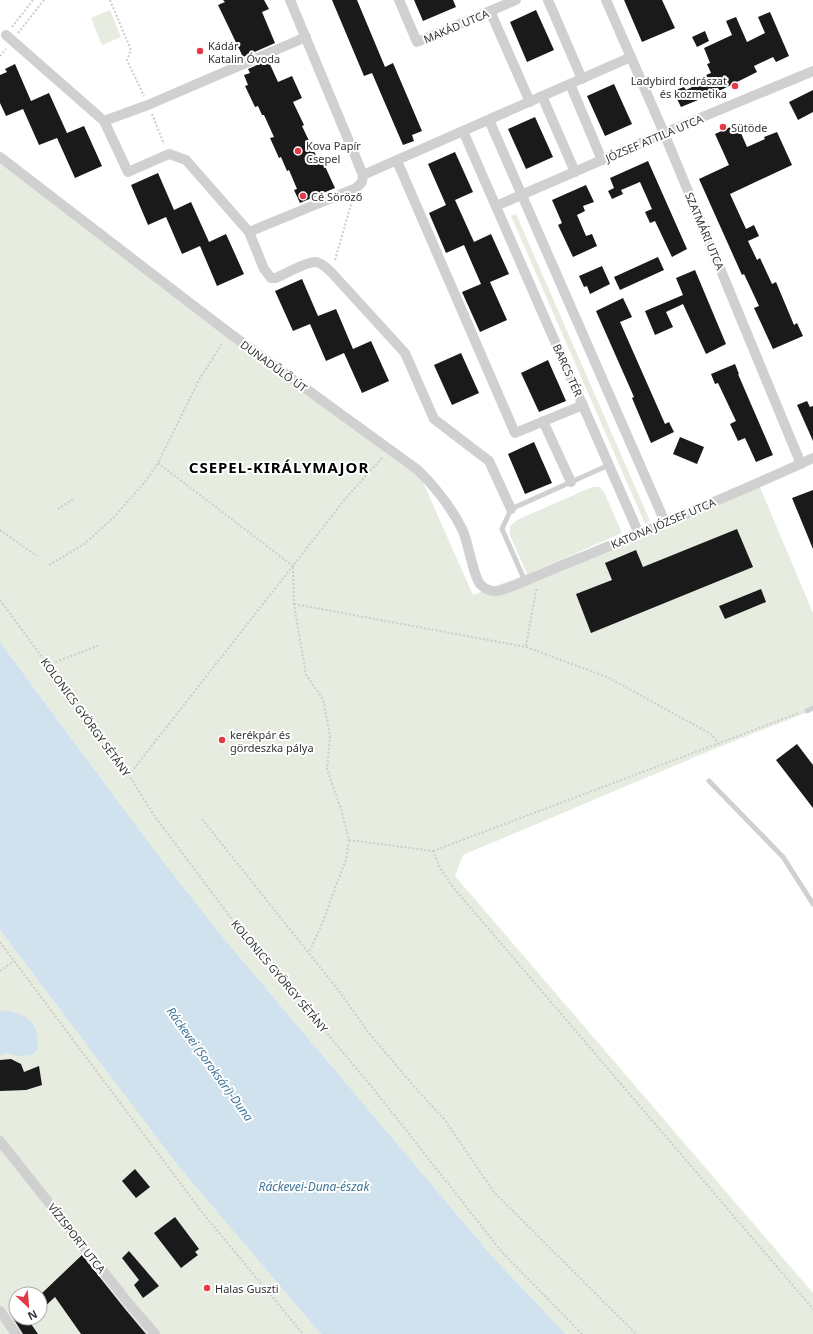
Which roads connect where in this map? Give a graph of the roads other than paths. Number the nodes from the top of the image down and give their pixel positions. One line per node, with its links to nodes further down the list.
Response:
1 (290, 0): 7 (street)
2 (399, 0): 6 (street, MAKÁD UTCA)
3 (516, 0): 6 (street, MAKÁD UTCA)
4 (548, 0): 11 (street)
5 (606, 0): 9 (street, SZATMÁRI UTCA)
6 (490, 11): 14 (street)
7 (306, 36): 16 (street); 23 (street)
8 (10, 38): 16 (street)
9 (631, 57): 11 (street); 18 (street, SZATMÁRI UTCA)
10 (813, 71): 18 (street, JÓZSEF ATTILA UTCA)
11 (582, 79): 12 (street)
12 (570, 84): 13 (street); 20 (street)
13 (542, 96): 14 (street); 22 (street)
14 (530, 102): 15 (street)
15 (489, 120): 17 (street); 24 (street)
16 (104, 121): 26 (street)
17 (463, 131): 21 (street); 25 (street, BARCS TÉR)
18 (664, 133): 20 (street, JÓZSEF ATTILA UTCA); 30 (street, SZATMÁRI UTCA)
19 (0, 157): 37 (street, DUNADŰLŐ ÚT)
20 (602, 160): 22 (street, JÓZSEF ATTILA UTCA)
21 (397, 161): 23 (street); 28 (street)
22 (575, 172): 24 (street, JÓZSEF ATTILA UTCA)
23 (363, 175): 26 (street)
24 (522, 195): 25 (street, JÓZSEF ATTILA UTCA); 34 (street)
25 (496, 206): 27 (street, BARCS TÉR)
26 (249, 232): 33 (street)
27 (583, 405): 28 (street); 31 (street, BARCS TÉR)
28 (543, 421): 32 (street)
29 (813, 458): 30 (street, KATONA JÓZSEF UTCA)
30 (801, 464): 34 (street, KATONA JÓZSEF UTCA)
31 (609, 465): 32 (lane); 35 (street, BARCS TÉR)
32 (571, 482): 33 (lane)
33 (511, 509): 36 (lane)
34 (665, 522): 35 (street, KATONA JÓZSEF UTCA)
35 (639, 534): 36 (street, KATONA JÓZSEF UTCA)
36 (525, 581): 37 (street, KATONA JÓZSEF UTCA)
37 (512, 586)
38 (813, 708): 39 (lane)
39 (807, 711)
40 (709, 781): 41 (lane)
41 (813, 904)
42 (0, 1141): 45 (street, VÍZISPORT UTCA)
43 (0, 1311): 44 (street)
44 (16, 1334)
45 (155, 1334)

